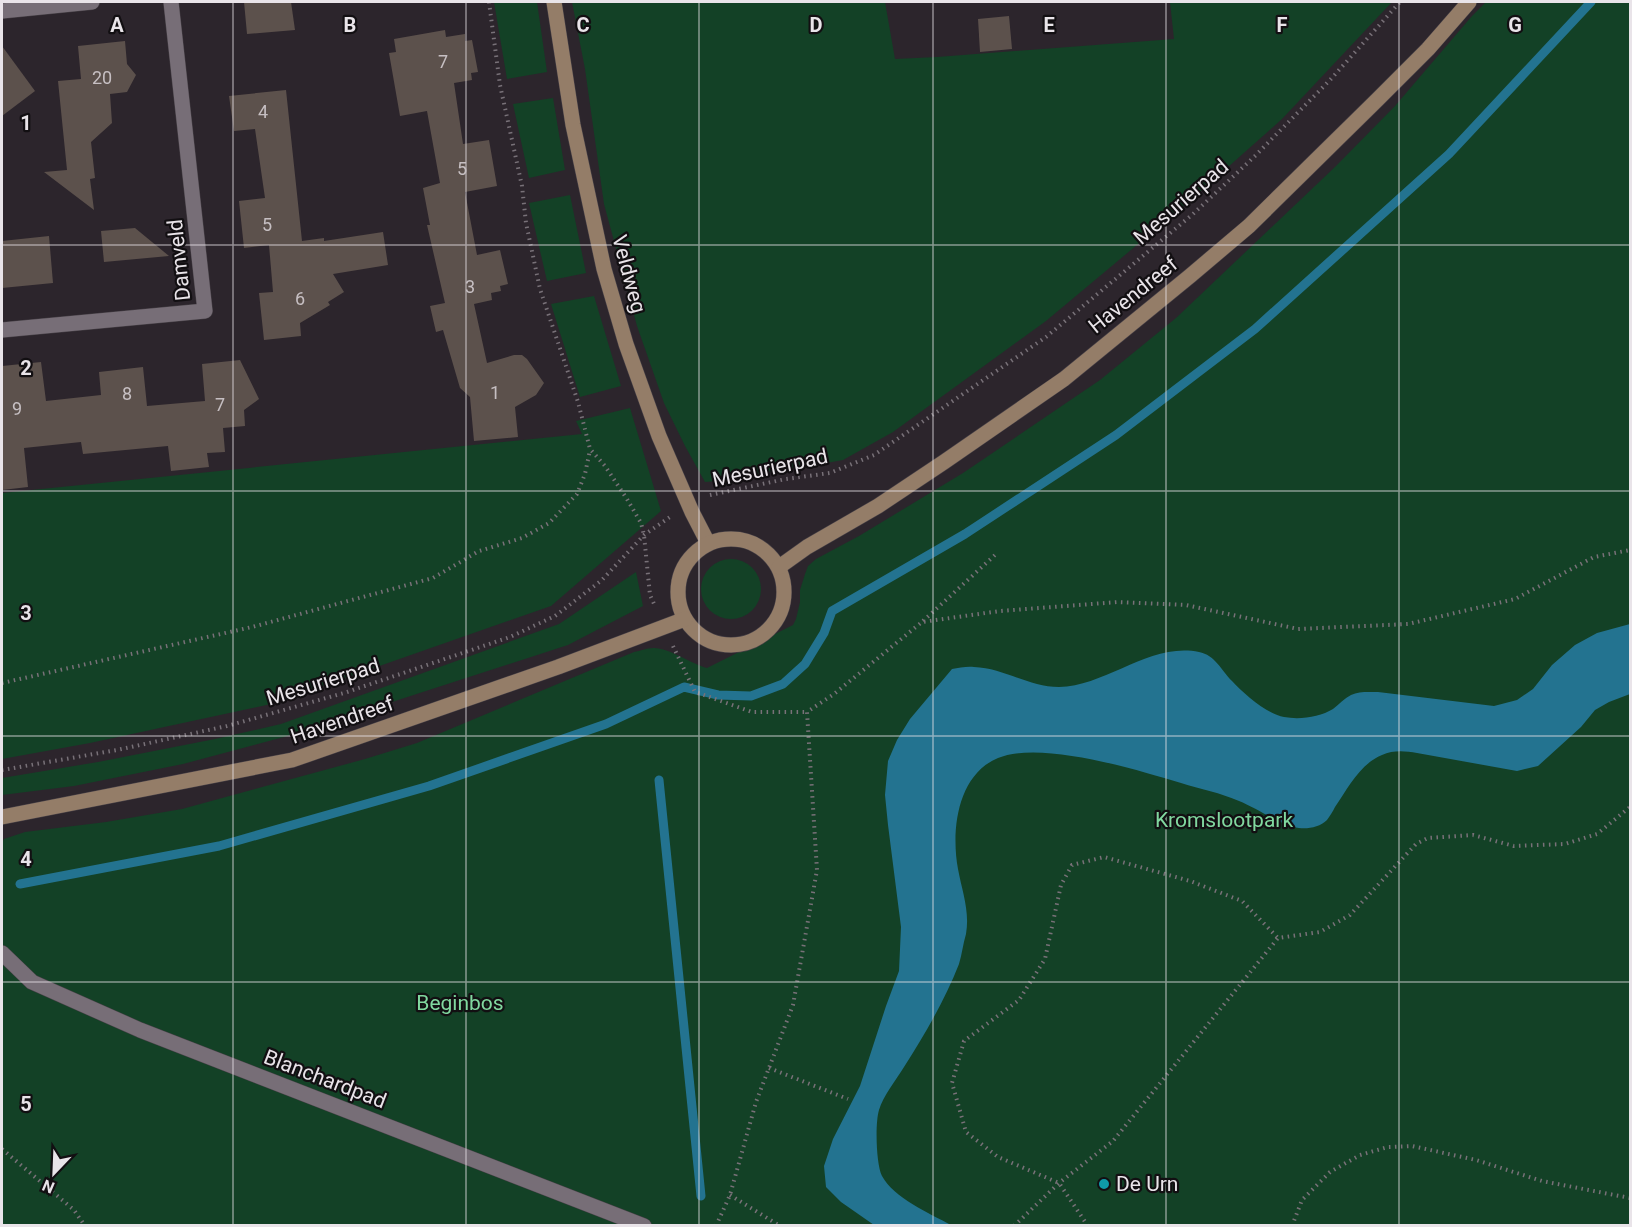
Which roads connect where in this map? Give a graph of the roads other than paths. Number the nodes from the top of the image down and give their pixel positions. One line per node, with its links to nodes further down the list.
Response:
1 (92, 2): 5 (street)
2 (171, 2): 6 (street, Damveld)
3 (554, 2): 7 (street, Veldweg)
4 (1469, 2): 8 (street, Havendreef)
5 (2, 11)
6 (2, 330)
7 (708, 543): 8 (street); 9 (street)
8 (779, 567): 9 (street)
9 (685, 619): 10 (street, Havendreef)
10 (2, 817)
11 (2, 952): 12 (street, Blanchardpad)
12 (644, 1226)

